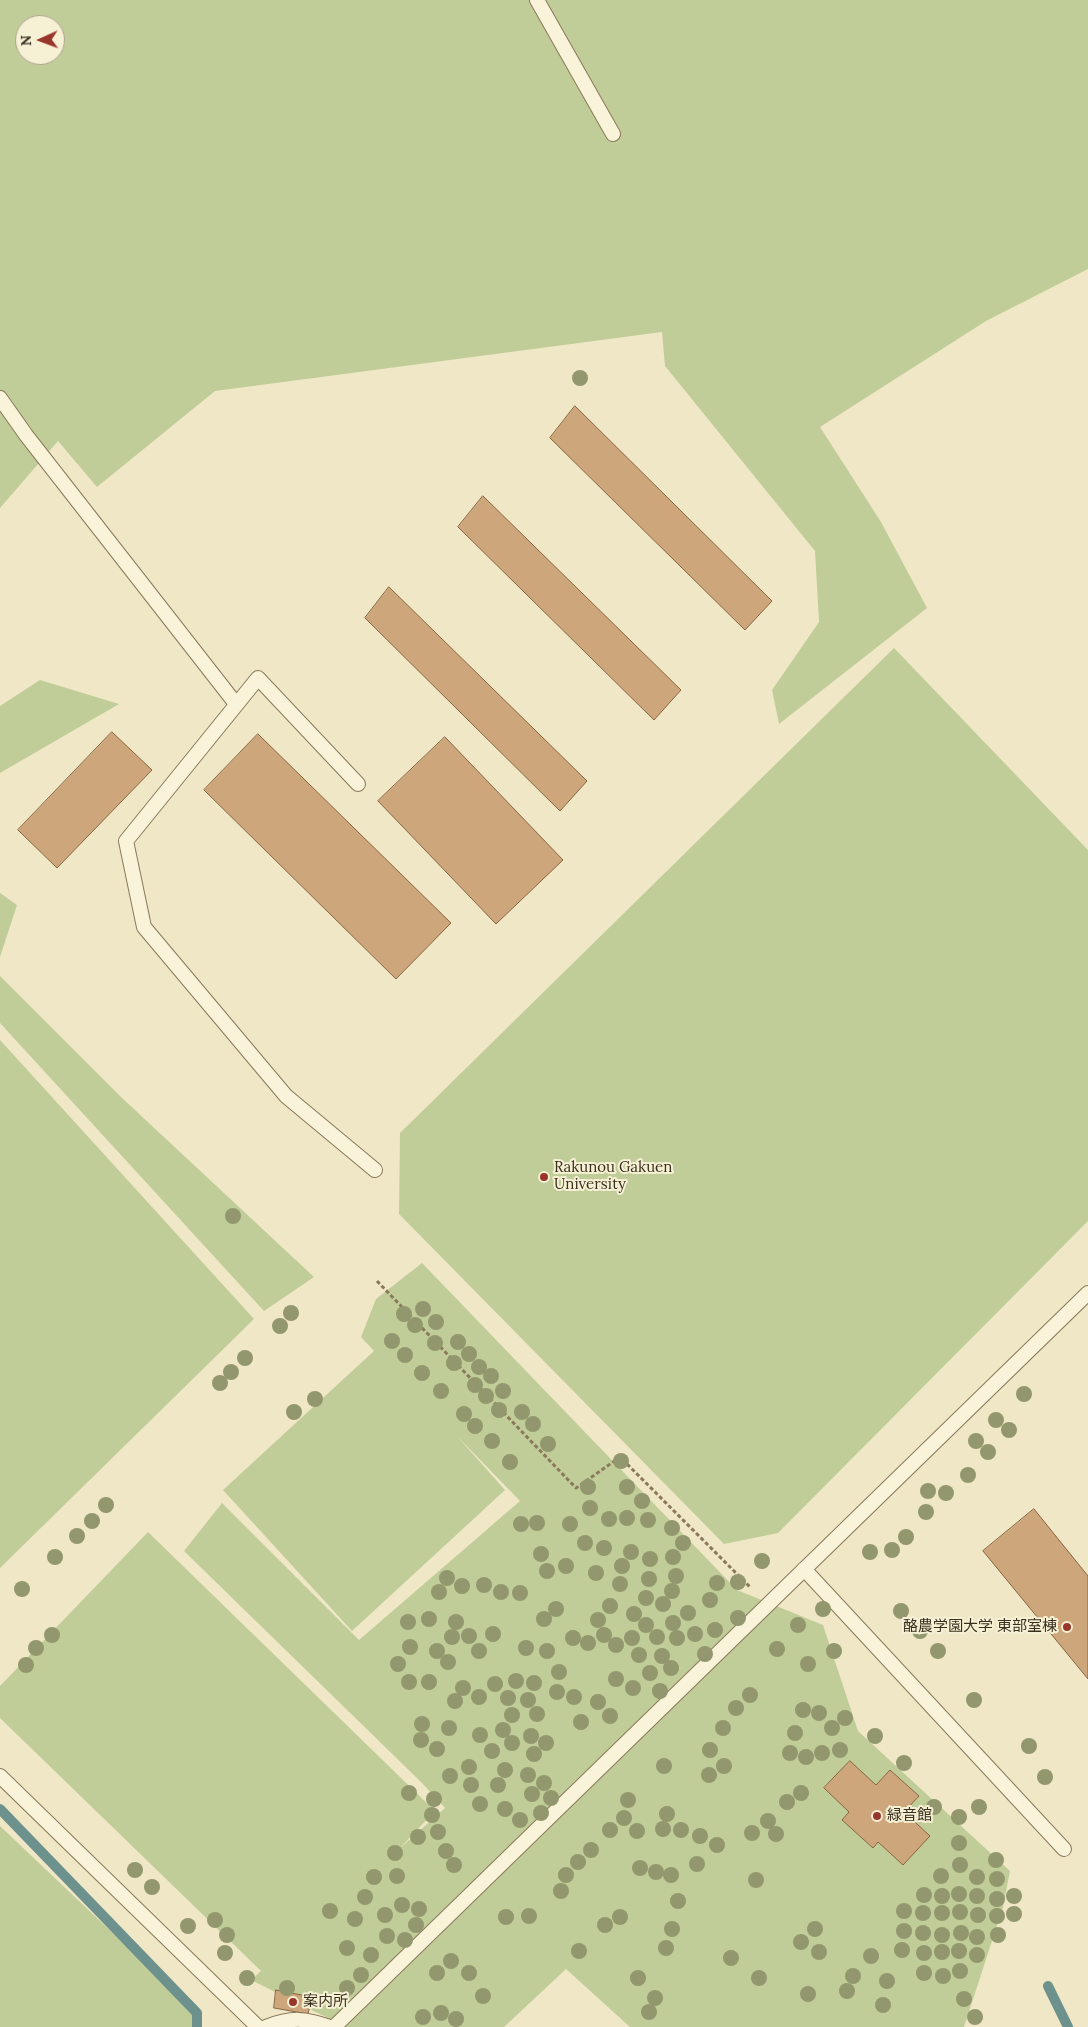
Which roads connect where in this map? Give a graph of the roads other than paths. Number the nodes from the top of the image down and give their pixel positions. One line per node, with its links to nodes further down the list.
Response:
1 (537, 0): 2 (lane)
2 (613, 134)
3 (0, 398): 4 (lane)
4 (236, 704): 5 (lane); 6 (lane)
5 (358, 784)
6 (375, 1170)
7 (1088, 1293): 8 (lane)
8 (804, 1569): 10 (lane); 14 (lane)
9 (0, 1776): 11 (lane)
10 (1064, 1849)
11 (258, 2027)
12 (266, 2027): 13 (lane)
13 (330, 2027)
14 (334, 2027)

